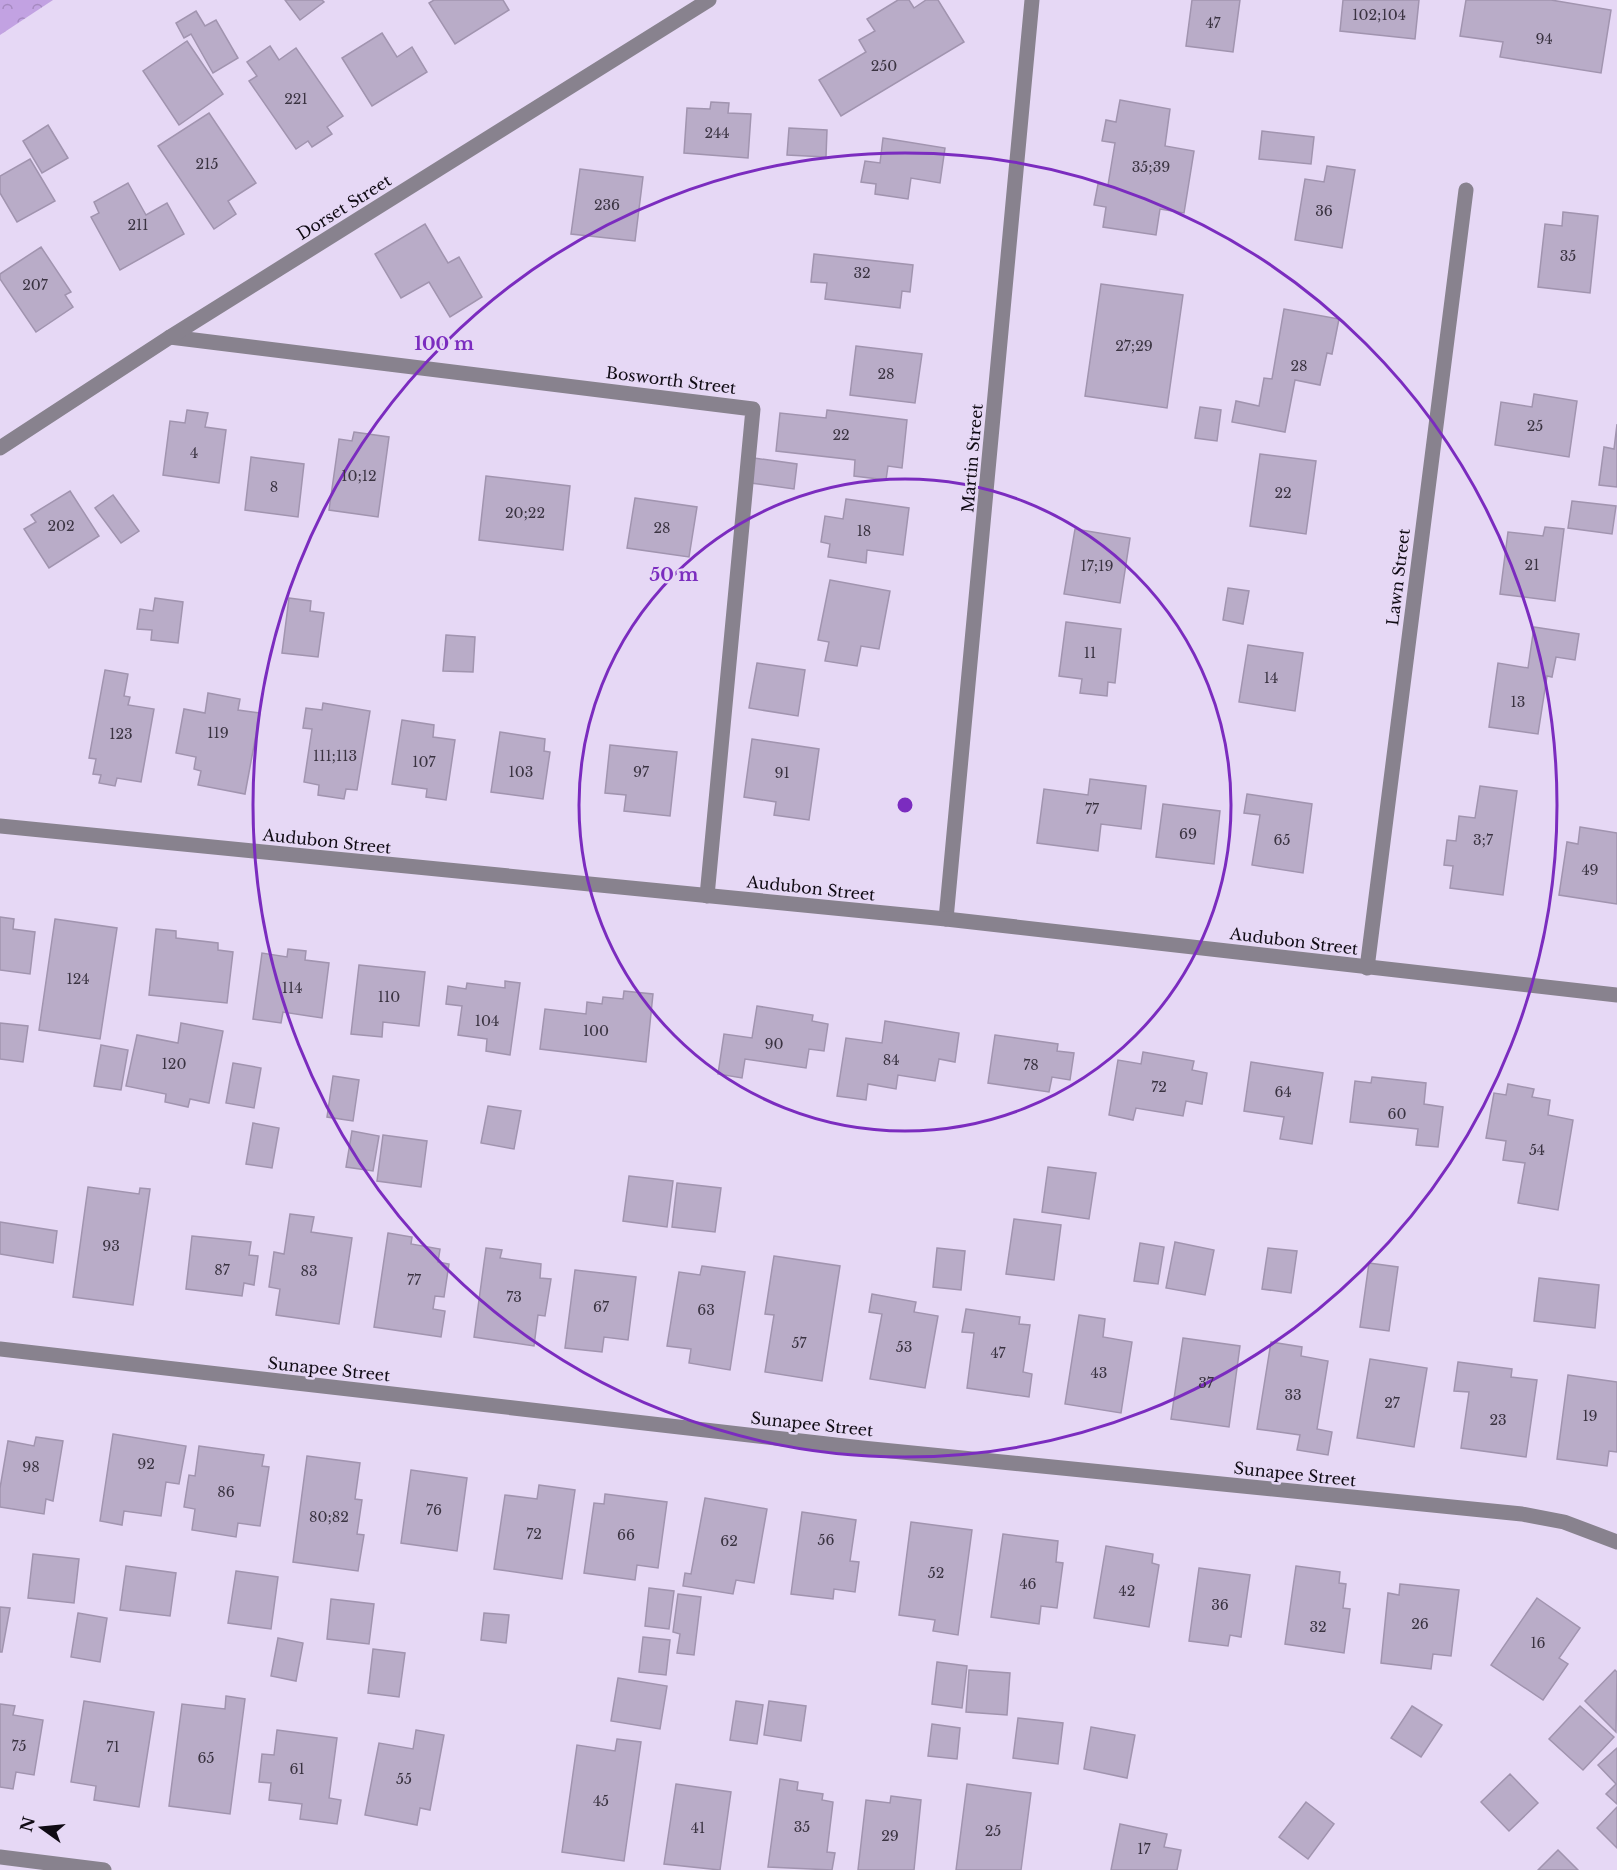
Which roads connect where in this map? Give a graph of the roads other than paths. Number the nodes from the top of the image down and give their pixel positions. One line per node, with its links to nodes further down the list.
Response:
1 (709, 0): 4 (street, Dorset Street)
2 (1032, 0): 8 (street, Martin Street)
3 (1466, 190): 9 (street, Lawn Street)
4 (170, 337): 5 (street, Dorset Street); 7 (street, Bosworth Street)
5 (0, 448)
6 (0, 826): 7 (street, Audubon Street)
7 (706, 896): 8 (street, Audubon Street)
8 (946, 919): 9 (street, Audubon Street)
9 (1367, 968): 10 (street, Audubon Street)
10 (1617, 995)
11 (0, 1349): 12 (street, Sunapee Street)
12 (1617, 1542)
13 (0, 1857): 14 (street)
14 (104, 1870)

